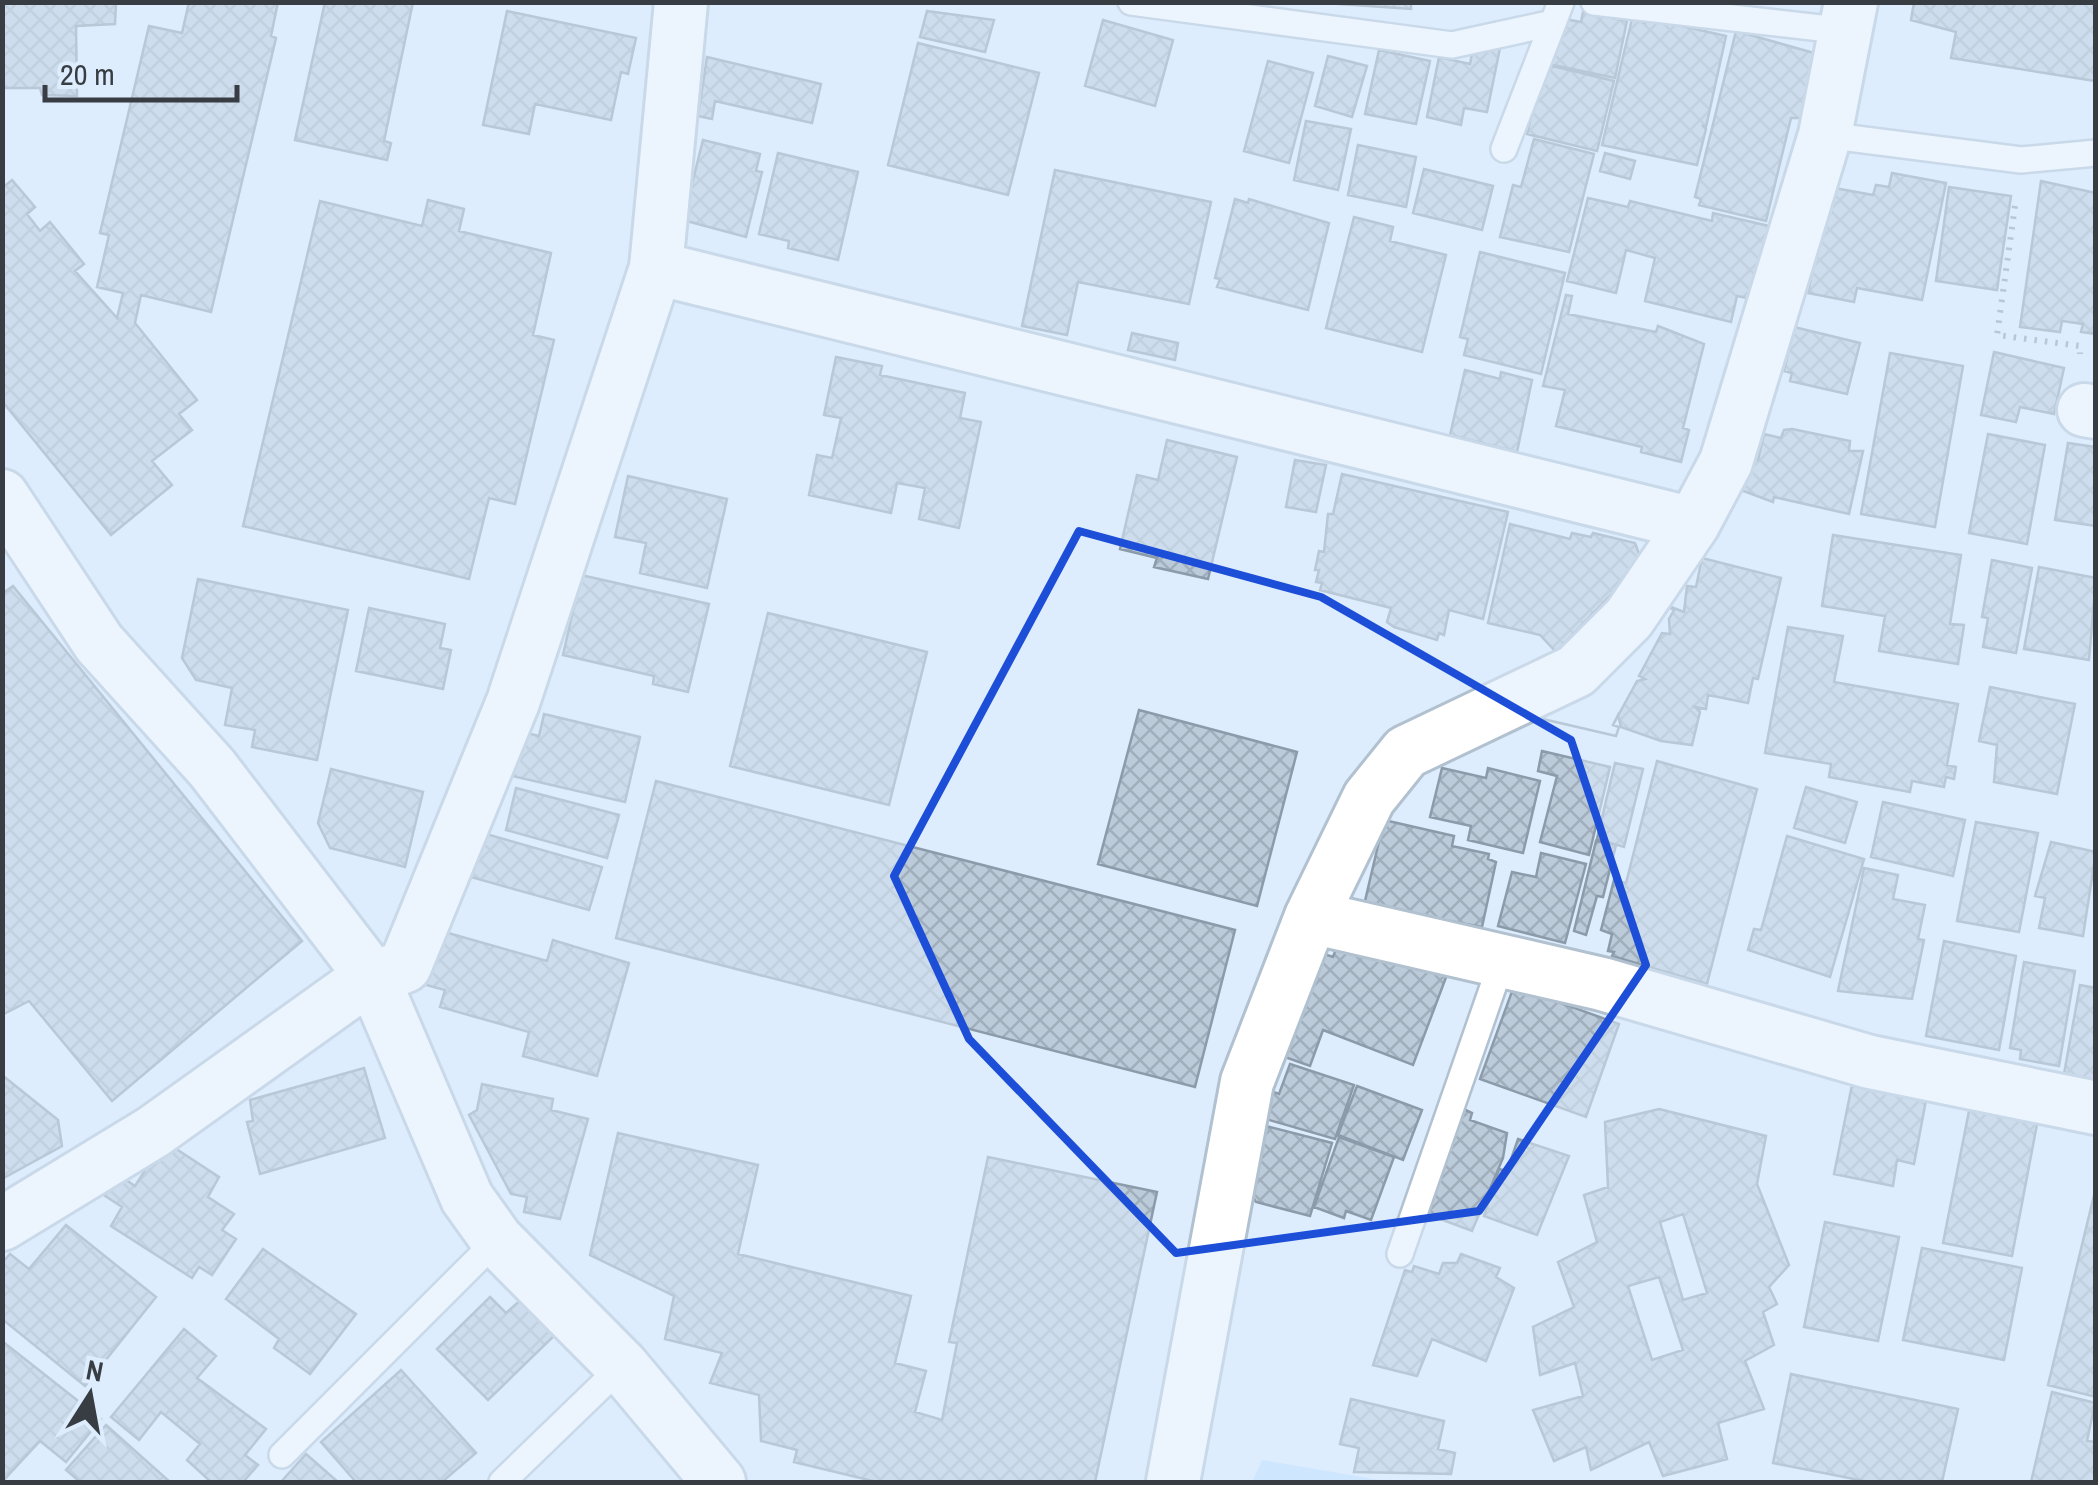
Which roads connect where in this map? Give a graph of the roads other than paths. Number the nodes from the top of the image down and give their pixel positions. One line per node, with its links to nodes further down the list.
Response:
1 (681, 2): 9 (street)
2 (1130, 2): 4 (lane)
3 (1594, 2): 5 (lane)
4 (1557, 13): 7 (lane)
5 (1849, 16): 6 (street)
6 (1825, 135): 8 (lane); 11 (street)
7 (1504, 149)
8 (2096, 153)
9 (656, 268): 11 (street); 14 (street)
10 (2, 496): 14 (street)
11 (1693, 524): 12 (street)
12 (1311, 917): 13 (street); 23 (street)
13 (1502, 961): 15 (street); 18 (lane)
14 (373, 978): 16 (street); 17 (street)
15 (2096, 1108)
16 (2, 1224)
17 (497, 1240): 19 (street); 20 (lane)
18 (1400, 1254)
19 (622, 1366): 21 (lane); 22 (street)
20 (282, 1456)
21 (502, 1482)
22 (719, 1482)
23 (1173, 1482)

